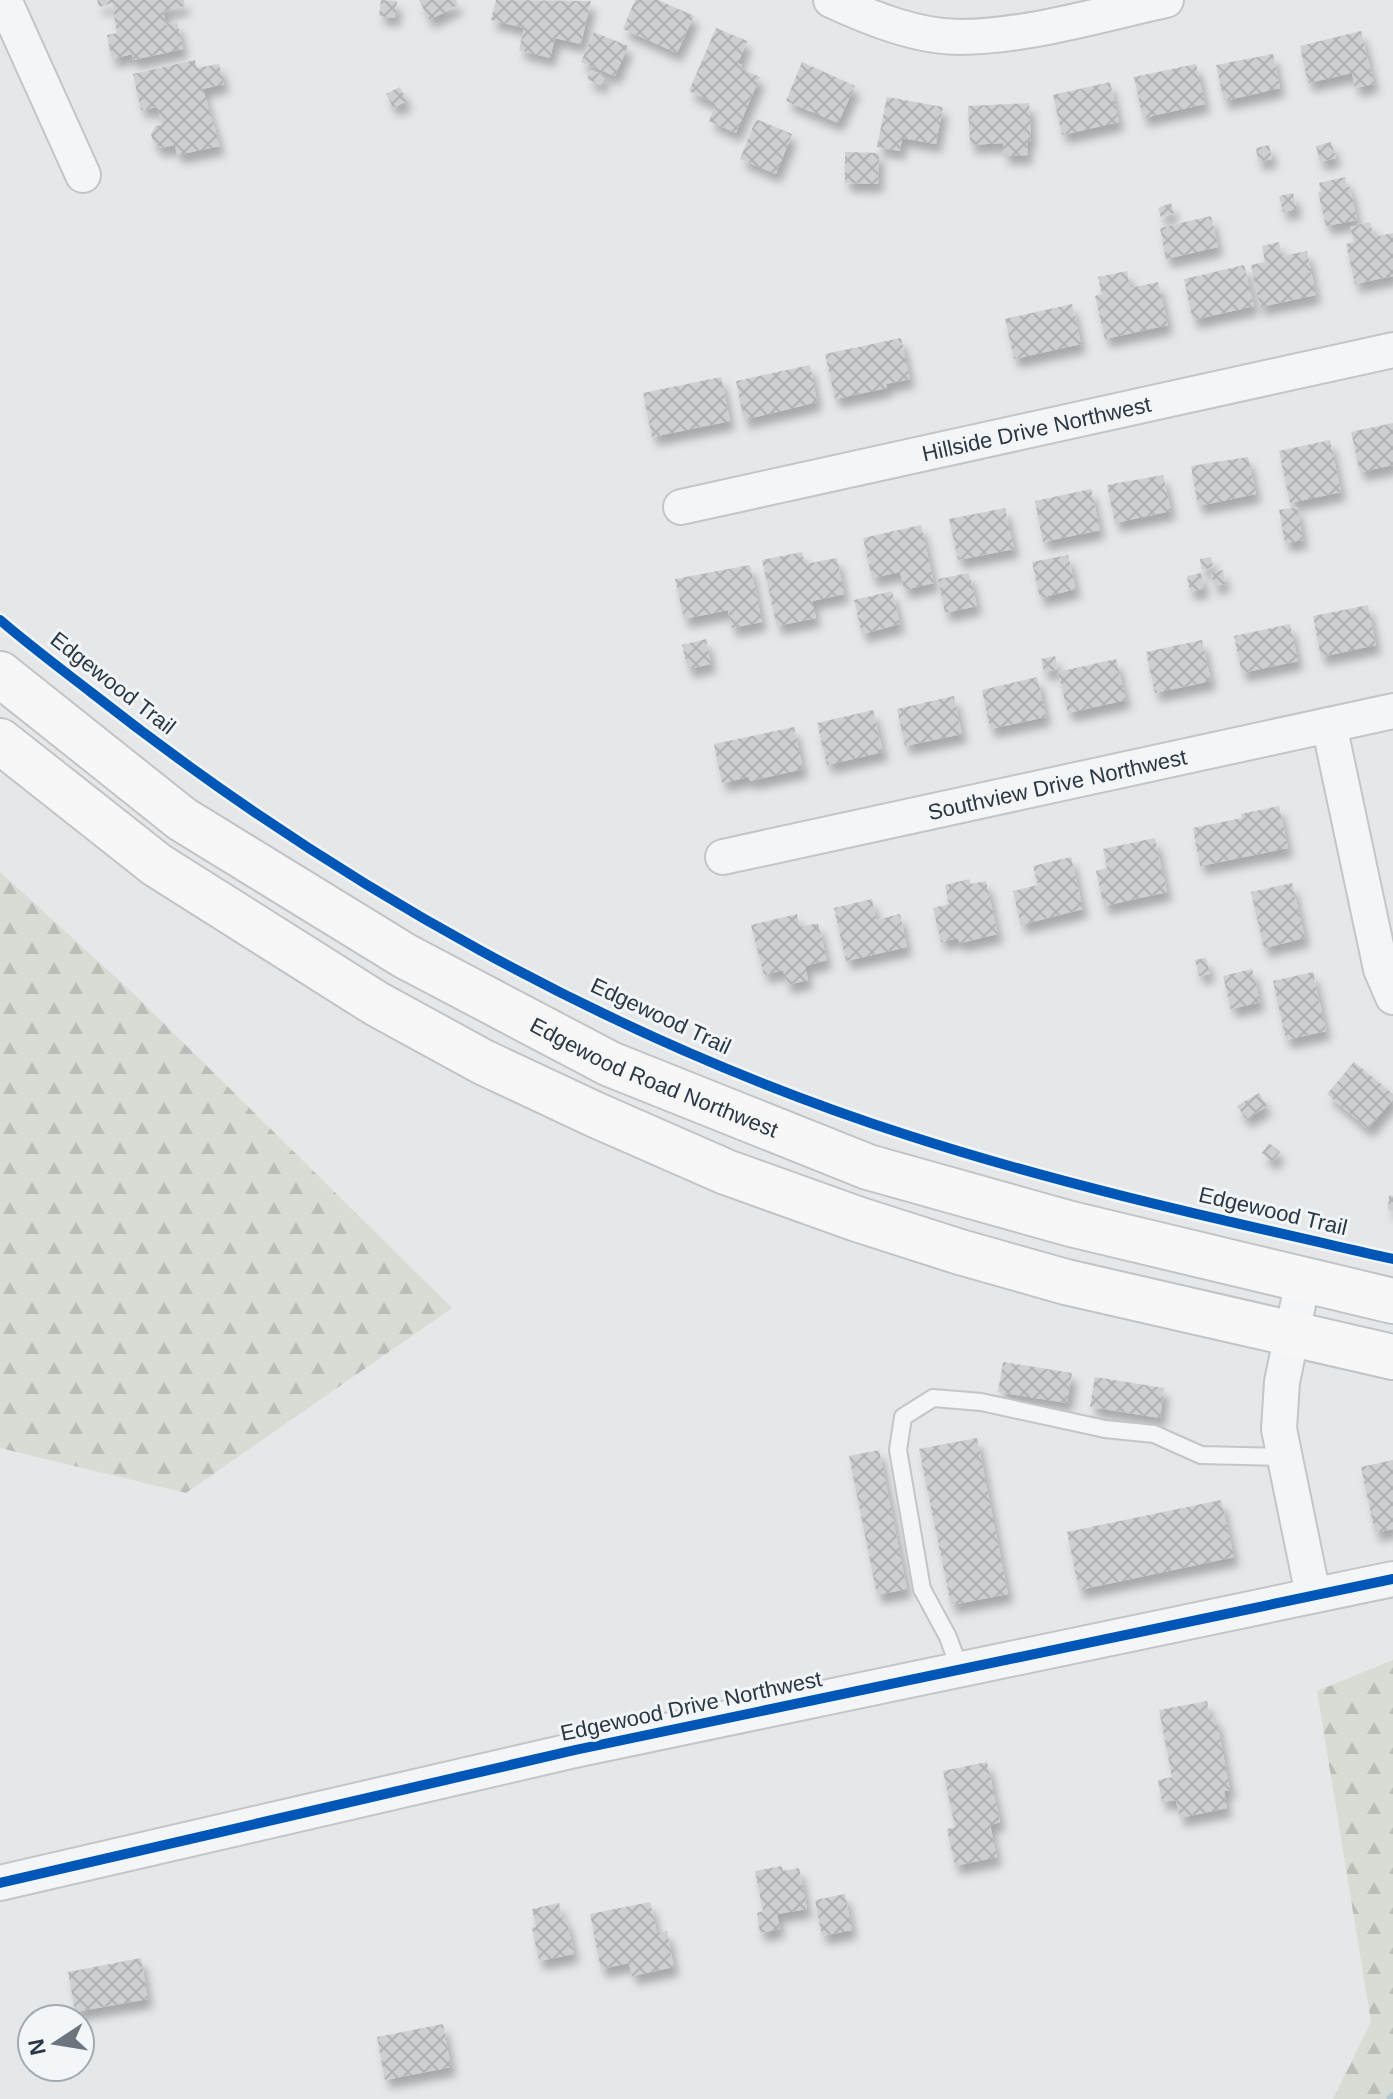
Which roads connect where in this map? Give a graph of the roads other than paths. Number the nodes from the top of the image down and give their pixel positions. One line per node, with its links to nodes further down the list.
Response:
1 (4, 0): 4 (street)
2 (831, 0): 3 (street)
3 (1166, 0)
4 (83, 175)
5 (1393, 350): 6 (street, Hillside Drive Northwest)
6 (681, 507)
7 (0, 674): 13 (main road, Edgewood Road Northwest)
8 (1393, 711): 9 (street, Southview Drive Northwest)
9 (1329, 725): 11 (street, Southview Drive Northwest); 12 (street)
10 (0, 741): 15 (main road)
11 (723, 857)
12 (1393, 997)
13 (1303, 1280): 14 (main road, Edgewood Road Northwest); 15 (street)
14 (1393, 1301)
15 (1294, 1333): 16 (main road); 17 (street)
16 (1393, 1357)
17 (1285, 1457): 19 (street); 20 (lane)
18 (1393, 1579): 19 (street, Edgewood Drive Northwest)
19 (1313, 1595): 20 (street, Edgewood Drive Northwest)
20 (960, 1670): 21 (street, Edgewood Drive Northwest)
21 (0, 1883)

